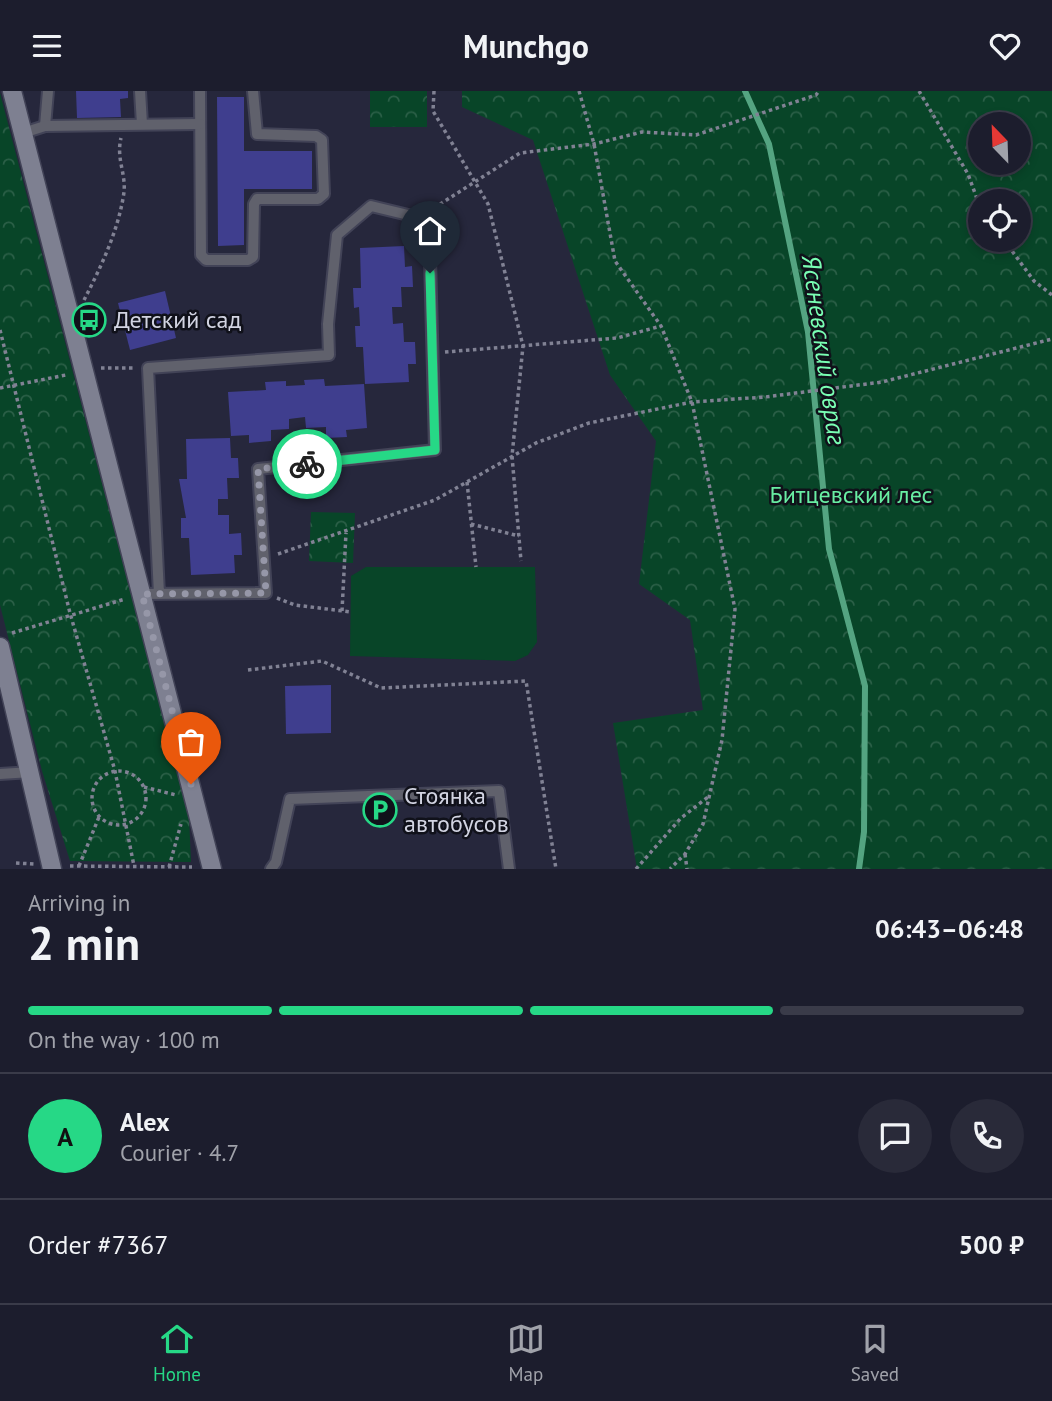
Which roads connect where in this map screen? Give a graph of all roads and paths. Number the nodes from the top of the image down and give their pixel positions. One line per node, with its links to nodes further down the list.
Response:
1 (12, 91): 14 (street)
2 (48, 91): 13 (lane)
3 (140, 91): 11 (lane)
4 (200, 91): 12 (lane)
5 (253, 91): 12 (lane)
6 (433, 91): 16 (path)
7 (579, 91): 15 (path)
8 (819, 91): 15 (path)
9 (919, 91): 17 (path)
10 (125, 124): 11 (lane); 13 (lane); 21 (path)
11 (142, 124): 12 (lane)
12 (200, 124)
13 (45, 126): 14 (lane)
14 (23, 133): 39 (street)
15 (594, 144): 16 (path); 22 (path)
16 (475, 180): 18 (path); 25 (path)
17 (973, 189)
18 (429, 219): 26 (lane); 39 (lane)
19 (1013, 252): 20 (path)
20 (1052, 295)
21 (80, 308)
22 (661, 327): 25 (path); 29 (path)
23 (0, 330): 27 (path)
24 (1052, 338): 29 (path)
25 (523, 346): 26 (path); 30 (path)
26 (433, 353): 35 (lane)
27 (14, 387): 28 (path); 41 (path)
28 (0, 388)
29 (692, 402): 30 (path); 50 (path)
30 (512, 456): 31 (path); 34 (path)
31 (467, 482): 32 (path); 33 (path)
32 (471, 524): 34 (path); 37 (path)
33 (346, 532): 35 (path); 40 (path)
34 (519, 536): 36 (path)
35 (265, 559): 38 (lane)
36 (521, 561)
37 (476, 567)
38 (266, 593): 39 (lane); 40 (path)
39 (151, 594): 41 (path); 61 (street)
40 (342, 611): 42 (path)
41 (70, 613): 43 (path); 46 (path)
42 (351, 613)
43 (0, 637)
44 (1, 657): 47 (street)
45 (248, 670): 64 (path)
46 (115, 771): 49 (path); 52 (path); 53 (path)
47 (30, 772): 48 (lane); 58 (street)
48 (0, 774)
49 (144, 787): 51 (path); 53 (path)
50 (709, 796): 54 (path); 65 (path)
51 (181, 801)
52 (99, 817): 53 (path); 56 (path)
53 (126, 824): 57 (path)
54 (685, 854): 66 (path); 67 (path)
55 (16, 863): 58 (path)
56 (79, 866): 57 (path); 58 (path)
57 (134, 866): 60 (path)
58 (52, 867)
59 (192, 867): 60 (path)
60 (168, 868)
61 (212, 869)
62 (271, 869): 63 (lane)
63 (509, 869)
64 (556, 869)
65 (636, 869)
66 (670, 869)
67 (687, 869)

